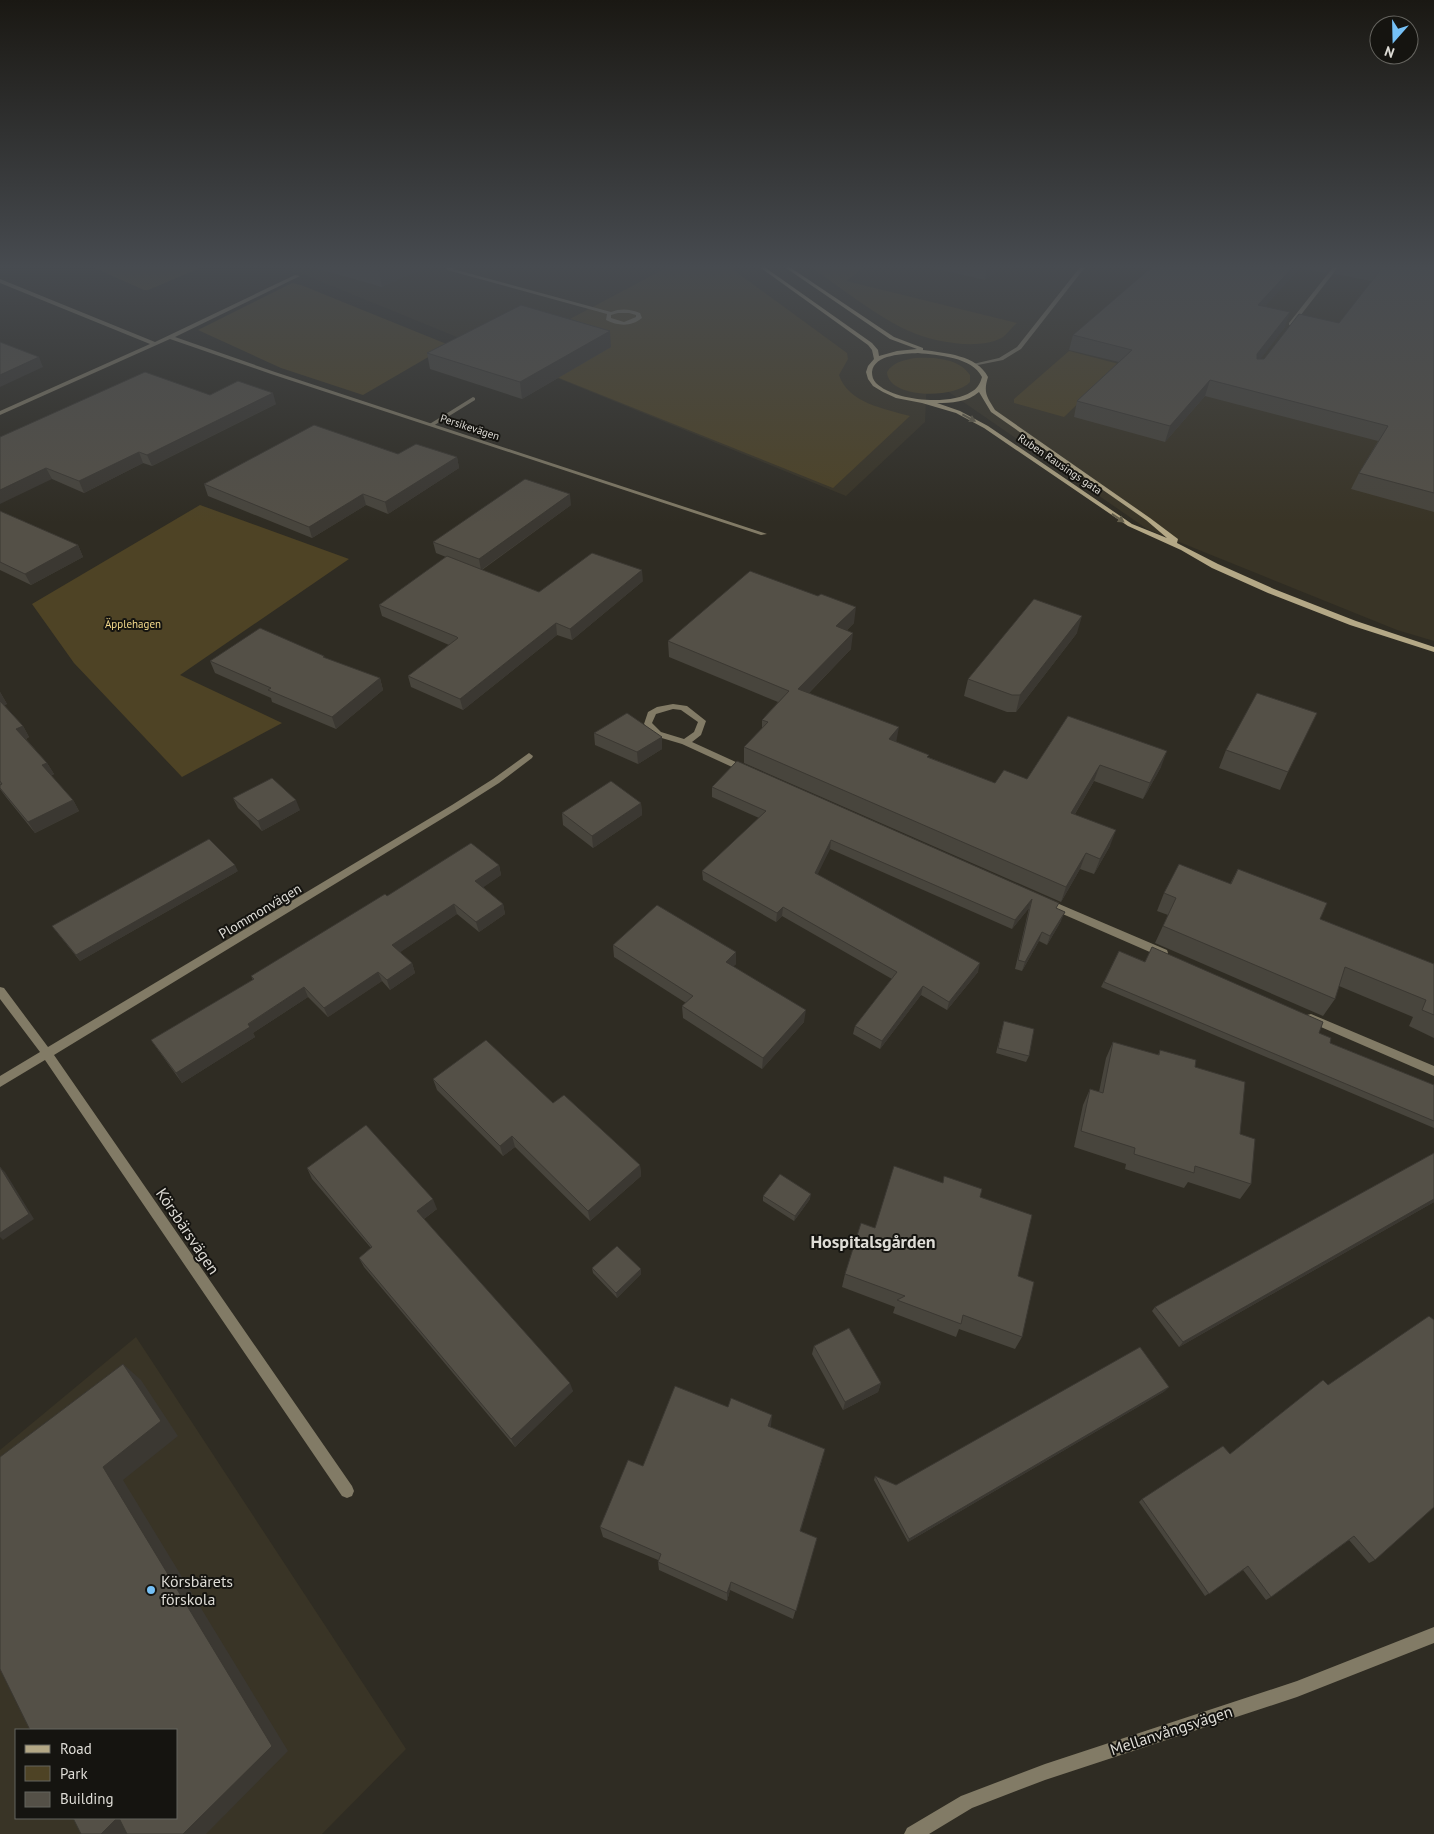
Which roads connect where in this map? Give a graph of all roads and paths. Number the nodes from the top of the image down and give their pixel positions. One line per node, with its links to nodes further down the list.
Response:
1 (138, 352): 12 (street)
2 (214, 352): 14 (street, Persikevägen)
3 (875, 352): 6 (main road)
4 (934, 352): 6 (main road); 7 (main road)
5 (1013, 352): 7 (street)
6 (877, 361): 10 (main road, Ruben Rausings gata)
7 (975, 366): 8 (main road, Ruben Rausings gata)
8 (981, 387): 10 (main road, Ruben Rausings gata); 16 (main road, Ruben Rausings gata)
9 (473, 399): 14 (street)
10 (923, 401): 16 (main road, Ruben Rausings gata, one-way to 16)
11 (0, 403): 12 (street)
12 (12, 408): 13 (street)
13 (0, 413)
14 (431, 425): 15 (street, Persikevägen)
15 (764, 534)
16 (1184, 548): 17 (main road, Ruben Rausings gata)
17 (1434, 650)
18 (685, 742): 18 (street); 20 (street)
19 (529, 756): 25 (street, Plommonvägen)
20 (757, 775)
21 (1037, 898): 22 (street)
22 (1172, 957)
23 (0, 991): 25 (street, Körsbärsvägen)
24 (1299, 1012): 26 (street)
25 (48, 1055): 27 (street, Plommonvägen); 28 (street, Körsbärsvägen)
26 (1434, 1071)
27 (0, 1082)
28 (347, 1491)
29 (1434, 1635): 30 (street, Mellanvångsvägen)
30 (913, 1834)

